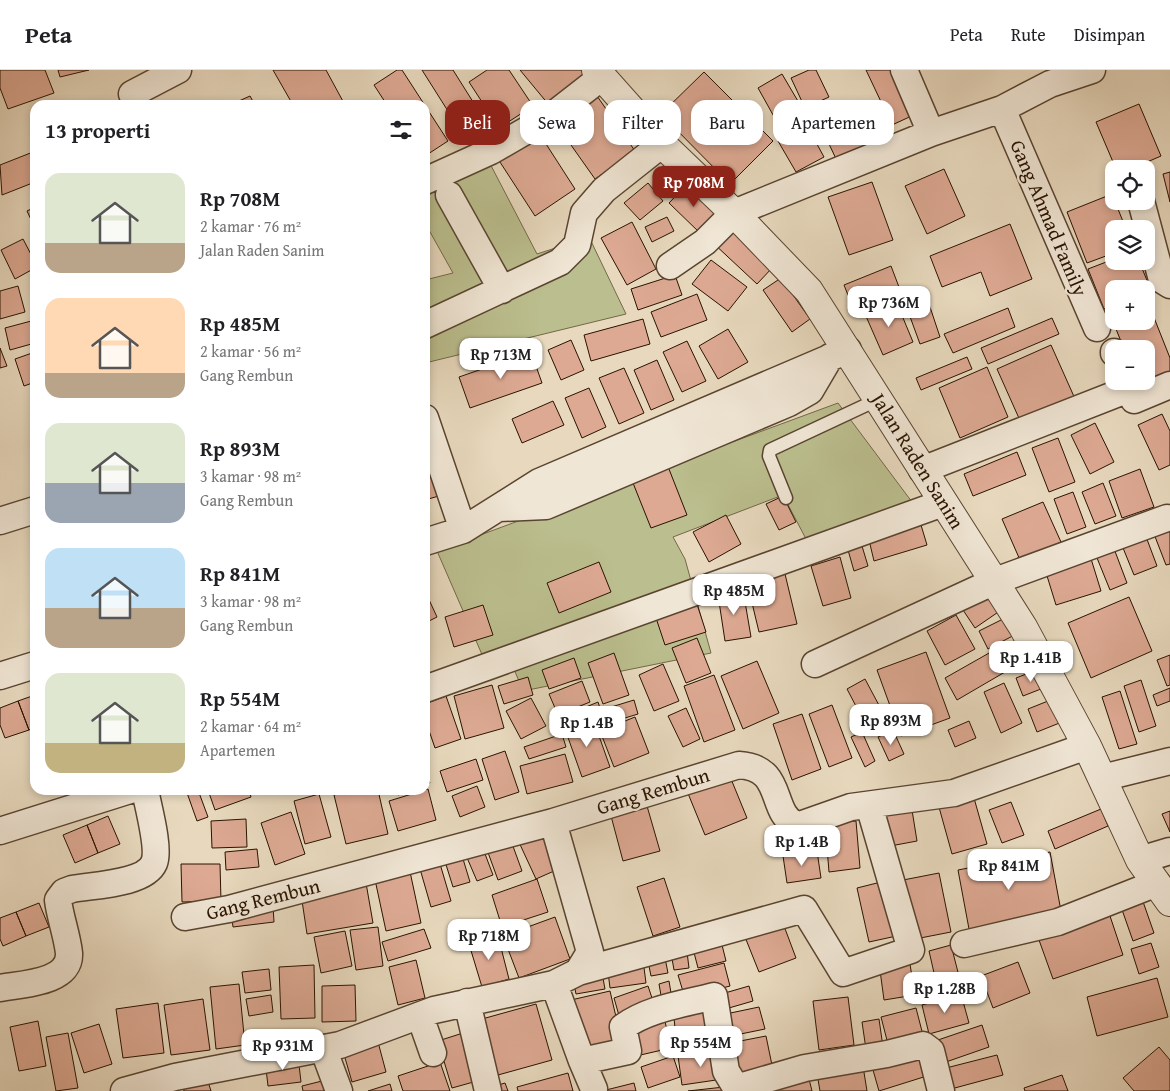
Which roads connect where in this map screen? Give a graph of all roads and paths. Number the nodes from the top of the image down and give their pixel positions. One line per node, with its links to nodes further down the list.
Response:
1 (178, 70): 6 (street)
2 (904, 70): 9 (street)
3 (1092, 70): 5 (street)
4 (599, 73): 7 (street, Jalan Raden Sanim); 12 (street)
5 (1047, 77): 8 (street)
6 (132, 94)
7 (623, 100)
8 (1002, 109): 9 (street); 20 (street, Gang Ahmad Family)
9 (932, 133): 15 (street)
10 (661, 145): 18 (street)
11 (663, 145): 15 (street, Jalan Raden Sanim)
12 (430, 179)
13 (449, 195): 18 (street)
14 (1143, 210): 17 (street)
15 (734, 213): 16 (street); 21 (street, Jalan Raden Sanim)
16 (670, 266)
17 (1170, 286)
18 (502, 290): 19 (street)
19 (430, 324)
20 (1097, 328)
21 (839, 354): 25 (street, Jalan Raden Sanim); 33 (street)
22 (1170, 385): 24 (street)
23 (1115, 390): 27 (street)
24 (1129, 390)
25 (879, 399): 27 (street, Jalan Raden Sanim); 28 (lane)
26 (430, 433): 33 (street)
27 (922, 470): 29 (street, Jalan Raden Sanim)
28 (786, 498)
29 (943, 504): 35 (street, Jalan Raden Sanim); 39 (street)
30 (30, 512): 32 (street)
31 (1167, 518): 35 (street)
32 (0, 521)
33 (463, 530): 34 (street)
34 (430, 540)
35 (995, 581): 36 (street); 40 (street, Jalan Raden Sanim)
36 (815, 664)
37 (30, 667): 38 (street)
38 (0, 676)
39 (430, 686)
40 (1087, 746): 42 (street, Jalan Raden Sanim); 45 (street, Gang Rembun)
41 (1170, 761): 42 (street)
42 (1102, 778): 49 (street, Jalan Raden Sanim)
43 (114, 795): 47 (street)
44 (146, 795): 55 (street)
45 (869, 805): 46 (street, Gang Rembun); 53 (street)
46 (553, 822): 51 (street, Gang Rembun); 53 (street)
47 (0, 830)
48 (1170, 851): 49 (street)
49 (1140, 860): 50 (street, Jalan Raden Sanim)
50 (1163, 893): 52 (street)
51 (186, 917)
52 (964, 944)
53 (578, 972): 54 (street)
54 (554, 984): 56 (street); 60 (street)
55 (0, 988)
56 (467, 1002): 57 (street); 66 (street)
57 (420, 1016): 58 (street); 59 (street)
58 (323, 1048): 61 (street); 65 (street)
59 (433, 1053)
60 (582, 1061): 62 (street); 63 (street)
61 (177, 1084): 64 (street)
62 (594, 1089)
63 (737, 1090): 67 (street)
64 (124, 1091)
65 (339, 1091)
66 (488, 1091)
67 (941, 1091)

